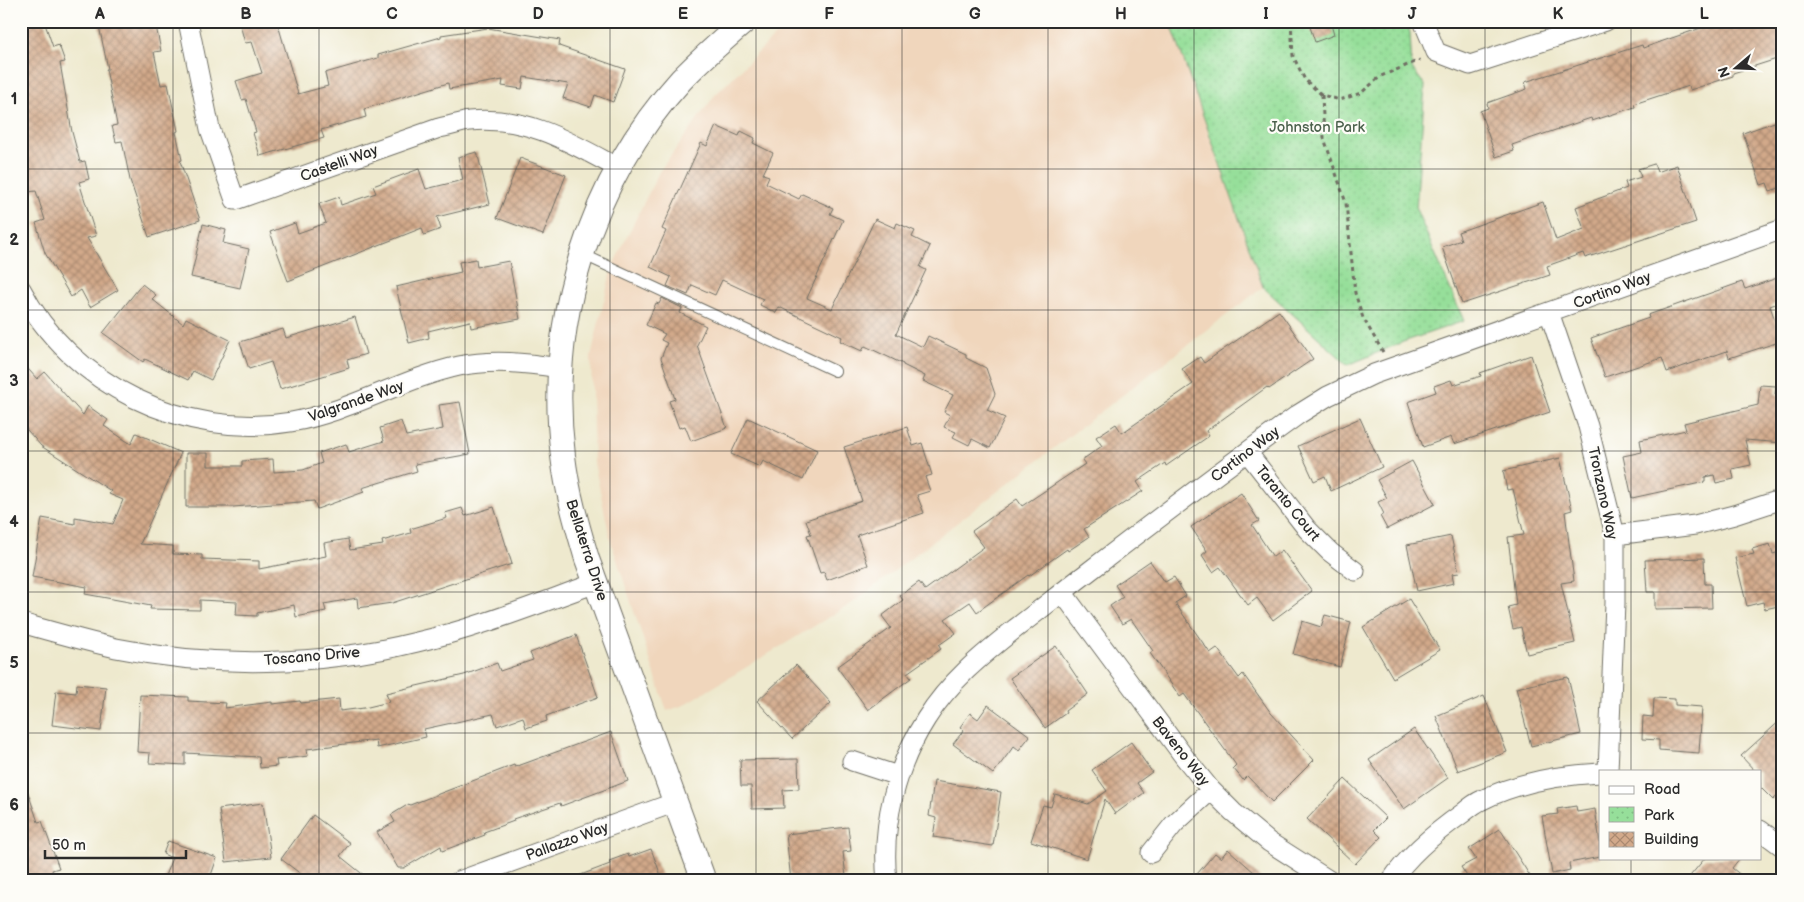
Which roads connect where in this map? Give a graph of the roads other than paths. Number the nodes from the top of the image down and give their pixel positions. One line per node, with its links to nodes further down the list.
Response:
1 (188, 21): 5 (street, Castelli Way)
2 (746, 21): 5 (street, Bellaterra Drive)
3 (1423, 21): 4 (street)
4 (1606, 21)
5 (618, 168): 7 (street, Bellaterra Drive)
6 (1783, 229): 9 (street, Cortino Way)
7 (582, 254): 10 (street, Bellaterra Drive); 11 (lane)
8 (21, 289): 10 (street, Valgrande Way)
9 (1549, 312): 12 (street, Cortino Way); 14 (street, Tronzano Way)
10 (560, 368): 16 (street, Bellaterra Drive)
11 (836, 371)
12 (1247, 452): 15 (street, Taranto Court); 17 (street, Cortino Way)
13 (1783, 498): 14 (street)
14 (1615, 535): 20 (street, Tronzano Way)
15 (1355, 571)
16 (596, 582): 18 (street, Toscano Drive); 24 (street, Bellaterra Drive)
17 (1062, 592): 22 (street, Cortino Way); 23 (street, Baveno Way)
18 (21, 623)
19 (852, 761): 22 (street)
20 (1608, 770)
21 (1599, 773): 32 (street)
22 (898, 776): 30 (street, Cortino Way)
23 (1211, 790): 27 (street); 31 (street, Baveno Way)
24 (676, 802): 28 (street, Pallazzo Way); 29 (street, Bellaterra Drive)
25 (1762, 831): 26 (street)
26 (1783, 847)
27 (1152, 853)
28 (459, 881)
29 (704, 881)
30 (887, 881)
31 (1330, 881)
32 (1391, 881)

